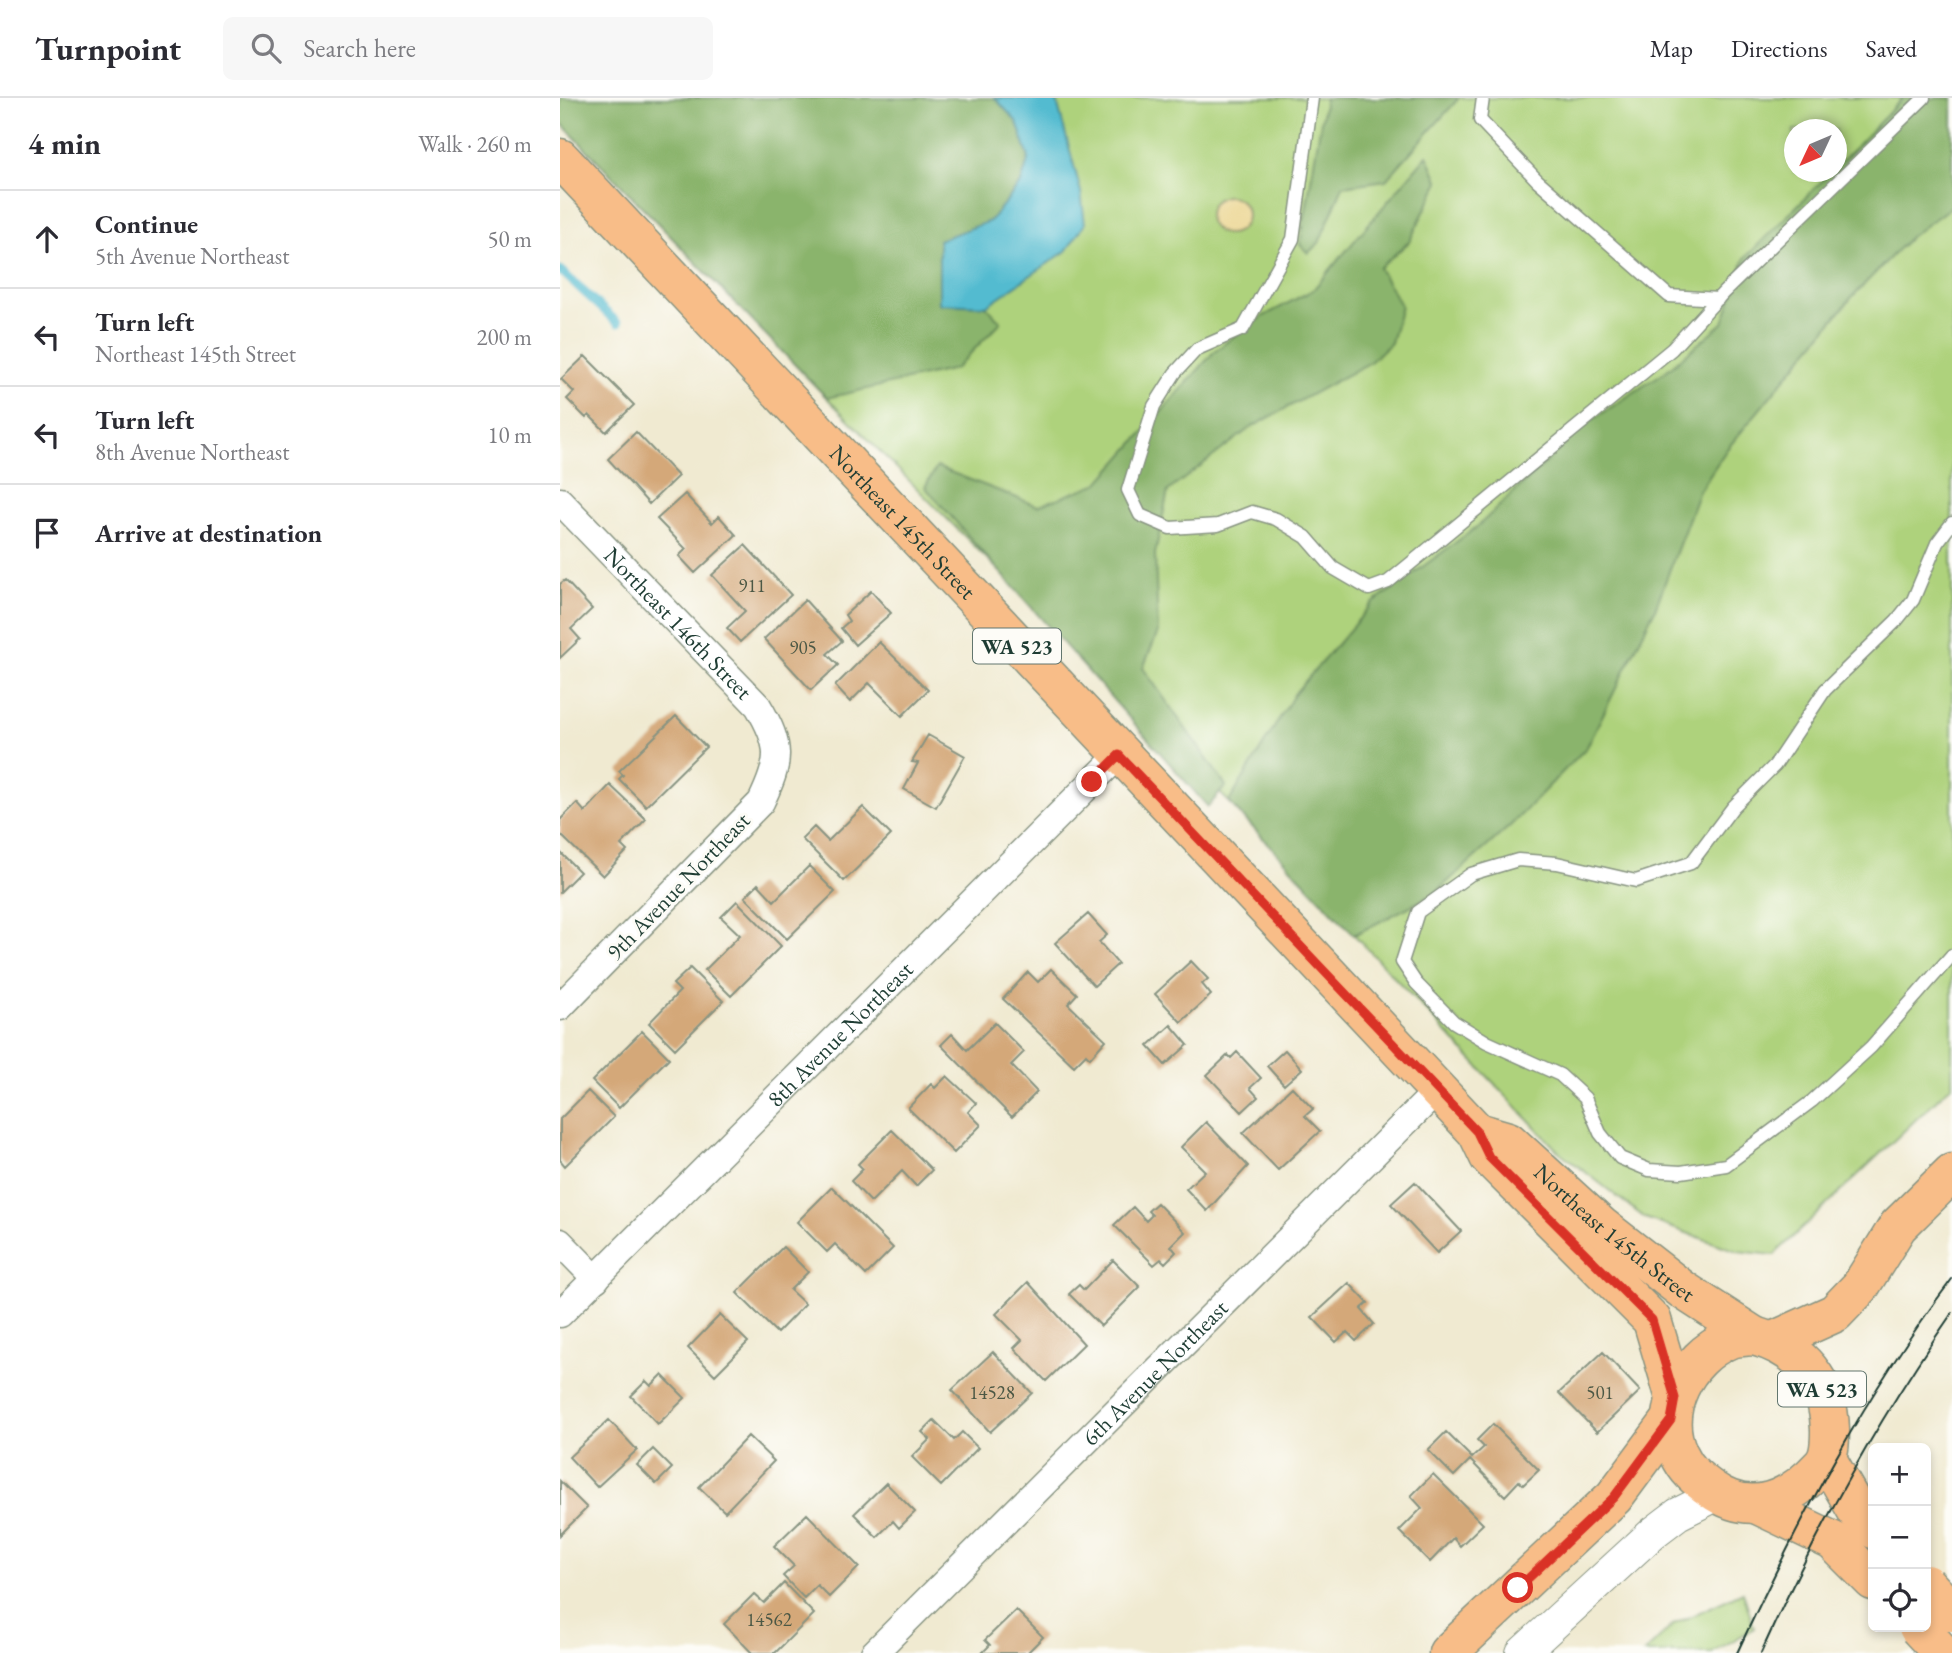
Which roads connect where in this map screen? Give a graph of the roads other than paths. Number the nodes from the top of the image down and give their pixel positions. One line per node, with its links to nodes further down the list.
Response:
1 (1312, 98): 5 (lane)
2 (1483, 98): 5 (lane)
3 (1924, 98): 5 (lane)
4 (560, 158): 9 (main road, Northeast 145th Street / WA 523)
5 (1718, 299)
6 (560, 501): 8 (street, Northeast 146th Street)
7 (1952, 523): 10 (lane)
8 (778, 754): 11 (street, 9th Avenue Northeast)
9 (1119, 755): 12 (main road, Northeast 145th Street / WA 523); 16 (street, 8th Avenue Northeast)
10 (1952, 955)
11 (560, 1007)
12 (1437, 1091): 13 (main road, Northeast 145th Street / WA 523); 29 (street, 6th Avenue Northeast)
13 (1477, 1132): 18 (main road, Northeast 145th Street); 19 (main road, Northeast 145th Street)
14 (1952, 1173): 18 (main road)
15 (560, 1242): 16 (street)
16 (596, 1279): 17 (street, 8th Avenue Northeast)
17 (560, 1314)
18 (1763, 1338): 19 (main road); 20 (main road, WA 523)
19 (1673, 1409): 21 (main road); 30 (main road)
20 (1827, 1459): 22 (main road); 23 (main road)
21 (1718, 1494): 22 (main road); 31 (street)
22 (1756, 1504): 24 (main road)
23 (1868, 1524)
24 (1868, 1576)
25 (1931, 1589): 27 (main road, bridge)
26 (1952, 1604): 32 (lane)
27 (1952, 1612)
28 (1923, 1632): 33 (main road, bridge)
29 (874, 1653)
30 (1448, 1653)
31 (1522, 1653)
32 (1923, 1653)
33 (1942, 1653)

